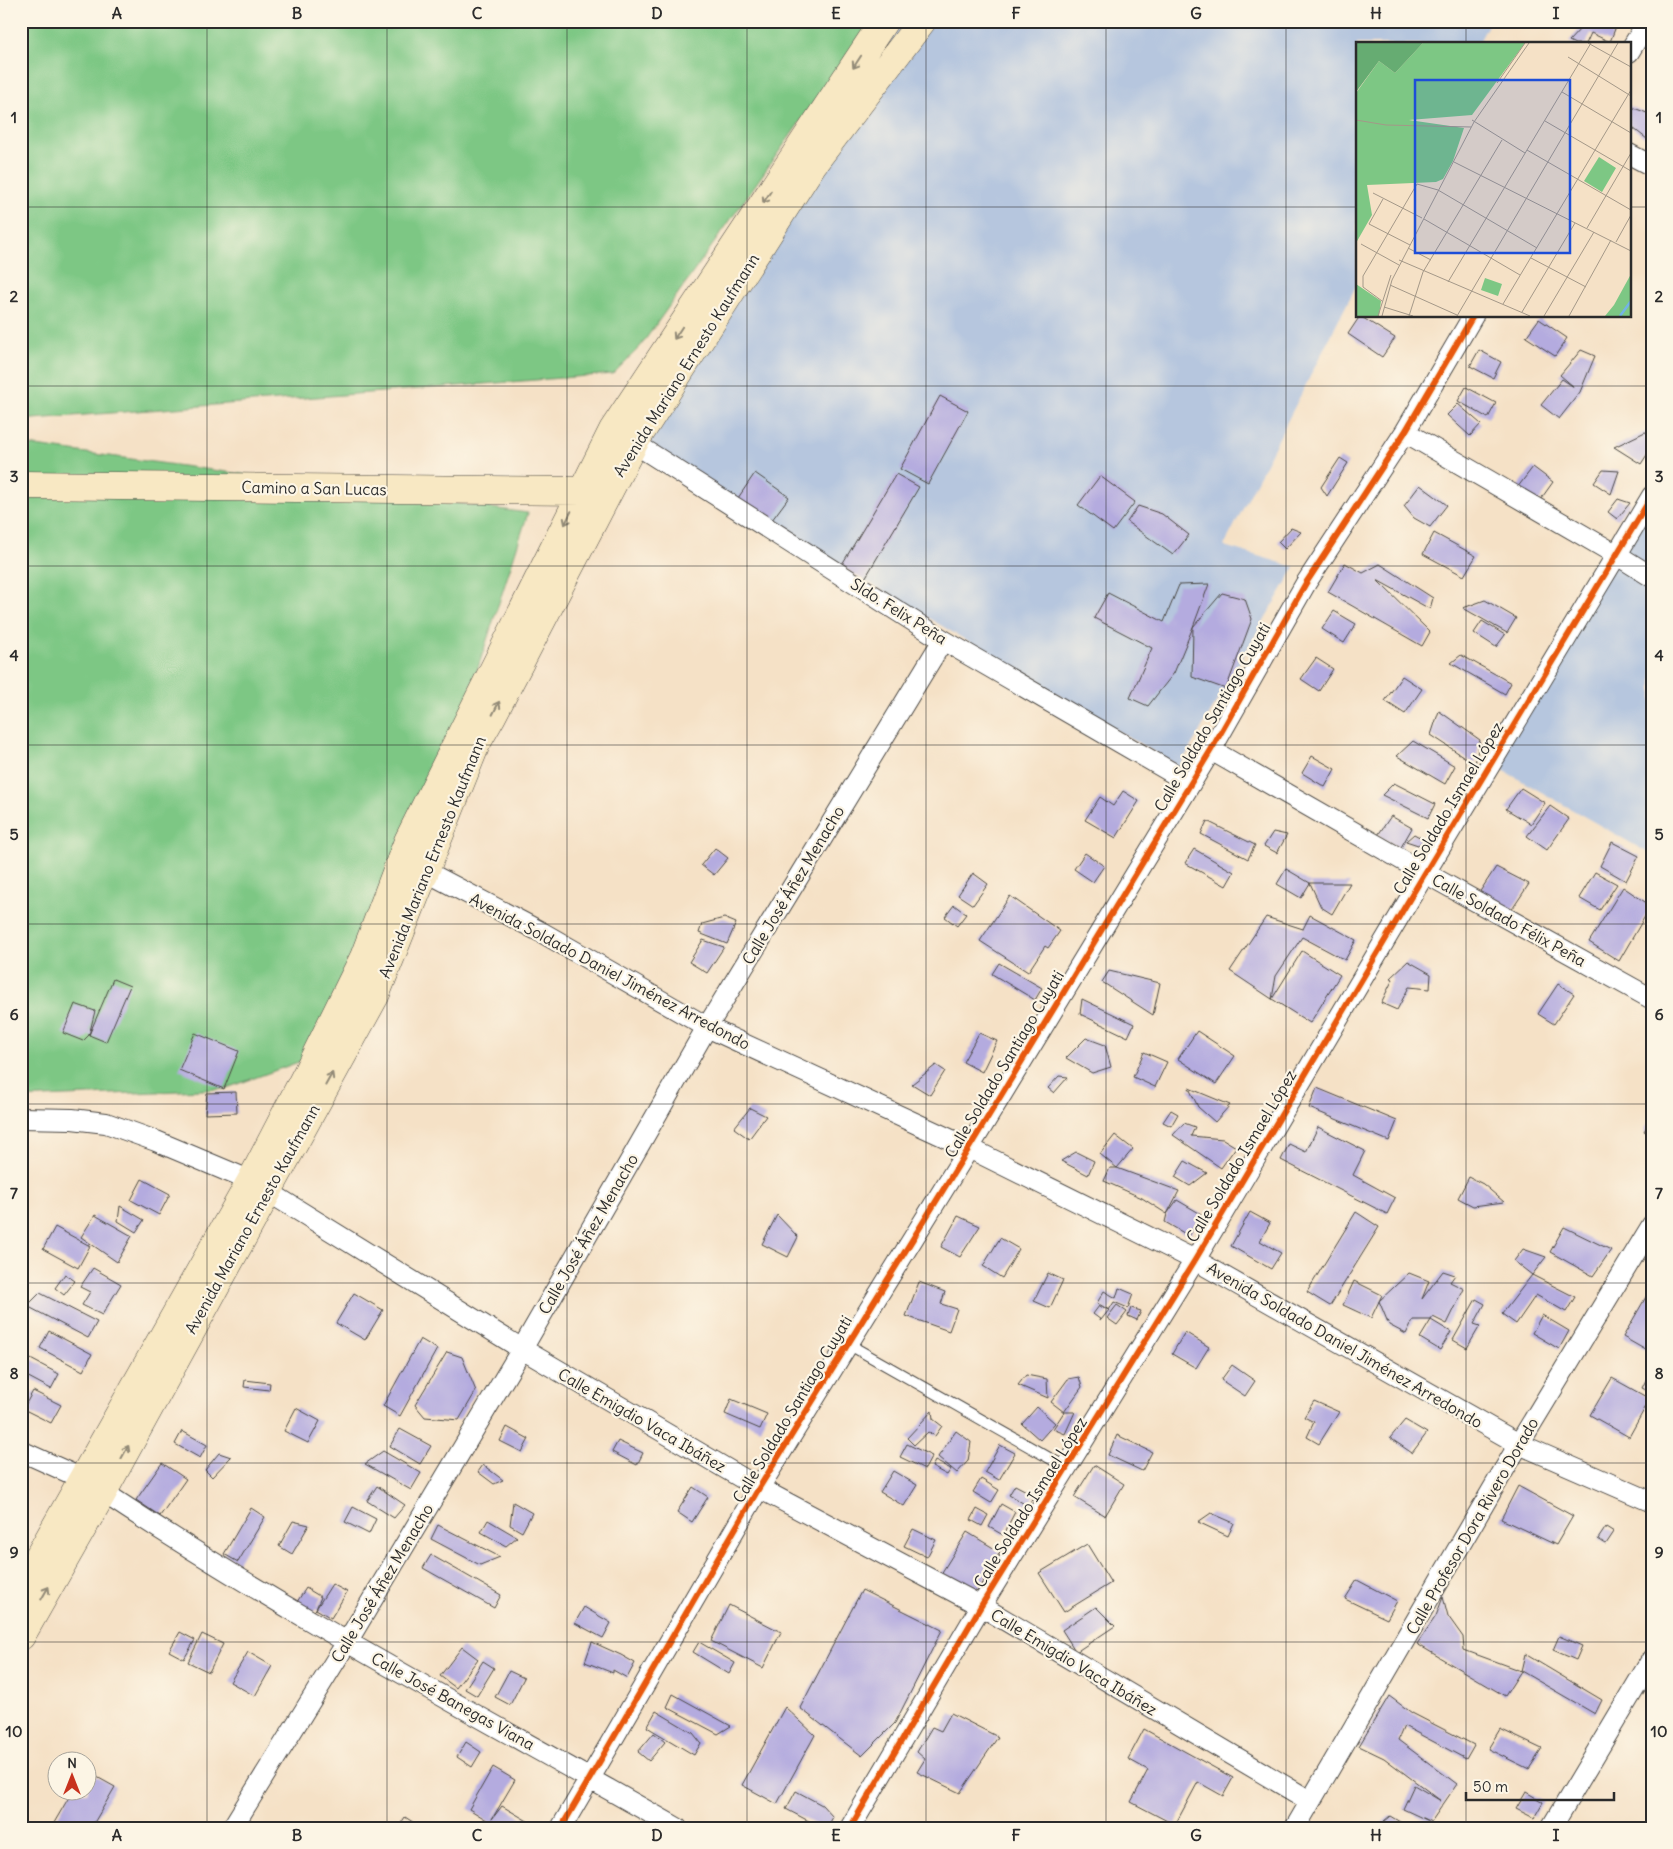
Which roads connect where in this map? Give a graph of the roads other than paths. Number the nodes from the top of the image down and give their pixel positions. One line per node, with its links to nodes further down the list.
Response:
1 (884, 21): 9 (main road, Avenida Mariano Ernesto Kaufmann, one-way to 9)
2 (922, 21): 9 (main road, Avenida Mariano Ernesto Kaufmann)
3 (1648, 21): 4 (street)
4 (1630, 50)
5 (1630, 155): 6 (street)
6 (1652, 166)
7 (1472, 318): 8 (street, Calle Soldado Santiago Cuyati)
8 (1405, 432): 13 (street); 16 (street, Calle Soldado Santiago Cuyati)
9 (624, 437): 12 (main road, Avenida Mariano Ernesto Kaufmann); 15 (street, Sldo. Felix Peña)
10 (21, 485): 12 (main road, Camino a San Lucas)
11 (1652, 496): 13 (street, Calle Soldado Ismael López)
12 (592, 497): 18 (main road, Avenida Mariano Ernesto Kaufmann, one-way to 12); 24 (main road, Avenida Mariano Ernesto Kaufmann, one-way to 24)
13 (1617, 555): 14 (street); 19 (street, Calle Soldado Ismael López)
14 (1652, 577)
15 (943, 640): 17 (street, Sldo. Felix Peña); 21 (street, Calle José Áñez Menacho)
16 (1211, 750): 17 (street, Calle Soldado Santiago Cuyati); 19 (street, Calle Soldado Félix Peña)
17 (1190, 783): 23 (street, Calle Soldado Santiago Cuyati)
18 (425, 872): 21 (street, Avenida Soldado Daniel Jiménez Arredondo); 24 (main road, Avenida Mariano Ernesto Kaufmann, one-way to 18)
19 (1425, 873): 20 (street, Calle Soldado Félix Peña); 26 (street, Calle Soldado Ismael López)
20 (1652, 998)
21 (707, 1027): 23 (street, Avenida Soldado Daniel Jiménez Arredondo); 28 (street, Calle José Áñez Menacho)
22 (21, 1118): 24 (street, Calle Emigdio Vaca Ibáñez)
23 (970, 1148): 26 (street, Avenida Soldado Daniel Jiménez Arredondo); 27 (street, Calle Soldado Santiago Cuyati)
24 (259, 1186): 28 (street, Calle Emigdio Vaca Ibáñez); 32 (main road, Avenida Mariano Ernesto Kaufmann)
25 (1652, 1225): 29 (street, Calle Profesor Dora Rivero Dorado)
26 (1196, 1260): 29 (street, Avenida Soldado Daniel Jiménez Arredondo); 31 (street, Calle Soldado Ismael López)
27 (848, 1344): 31 (lane); 33 (street, Calle Soldado Santiago Cuyati)
28 (522, 1349): 33 (street, Calle Emigdio Vaca Ibáñez); 38 (street, Calle José Áñez Menacho)
29 (1519, 1444): 34 (street, Avenida Soldado Daniel Jiménez Arredondo); 41 (street, Calle Profesor Dora Rivero Dorado)
30 (21, 1451): 32 (street, Calle José Banegas Viana)
31 (1067, 1468): 36 (street, Calle Soldado Ismael López)
32 (93, 1485): 35 (main road, Avenida Mariano Ernesto Kaufmann); 37 (main road, Avenida Mariano Ernesto Kaufmann, one-way to 32); 38 (street, Calle José Banegas Viana)
33 (759, 1488): 36 (street, Calle Emigdio Vaca Ibáñez); 40 (street, Calle Soldado Santiago Cuyati)
34 (1652, 1502)
35 (21, 1588)
36 (982, 1606): 41 (street, Calle Emigdio Vaca Ibáñez); 45 (street, Calle Soldado Ismael López)
37 (21, 1636)
38 (347, 1642): 40 (street, Calle José Banegas Viana); 42 (street, Calle José Áñez Menacho)
39 (1652, 1659): 47 (street)
40 (591, 1779): 43 (street, Calle Soldado Santiago Cuyati); 44 (street, Calle José Banegas Viana)
41 (1310, 1801): 46 (street, Calle Profesor Dora Rivero Dorado)
42 (232, 1828)
43 (561, 1828)
44 (677, 1828)
45 (850, 1828)
46 (1294, 1828)
47 (1551, 1828)

